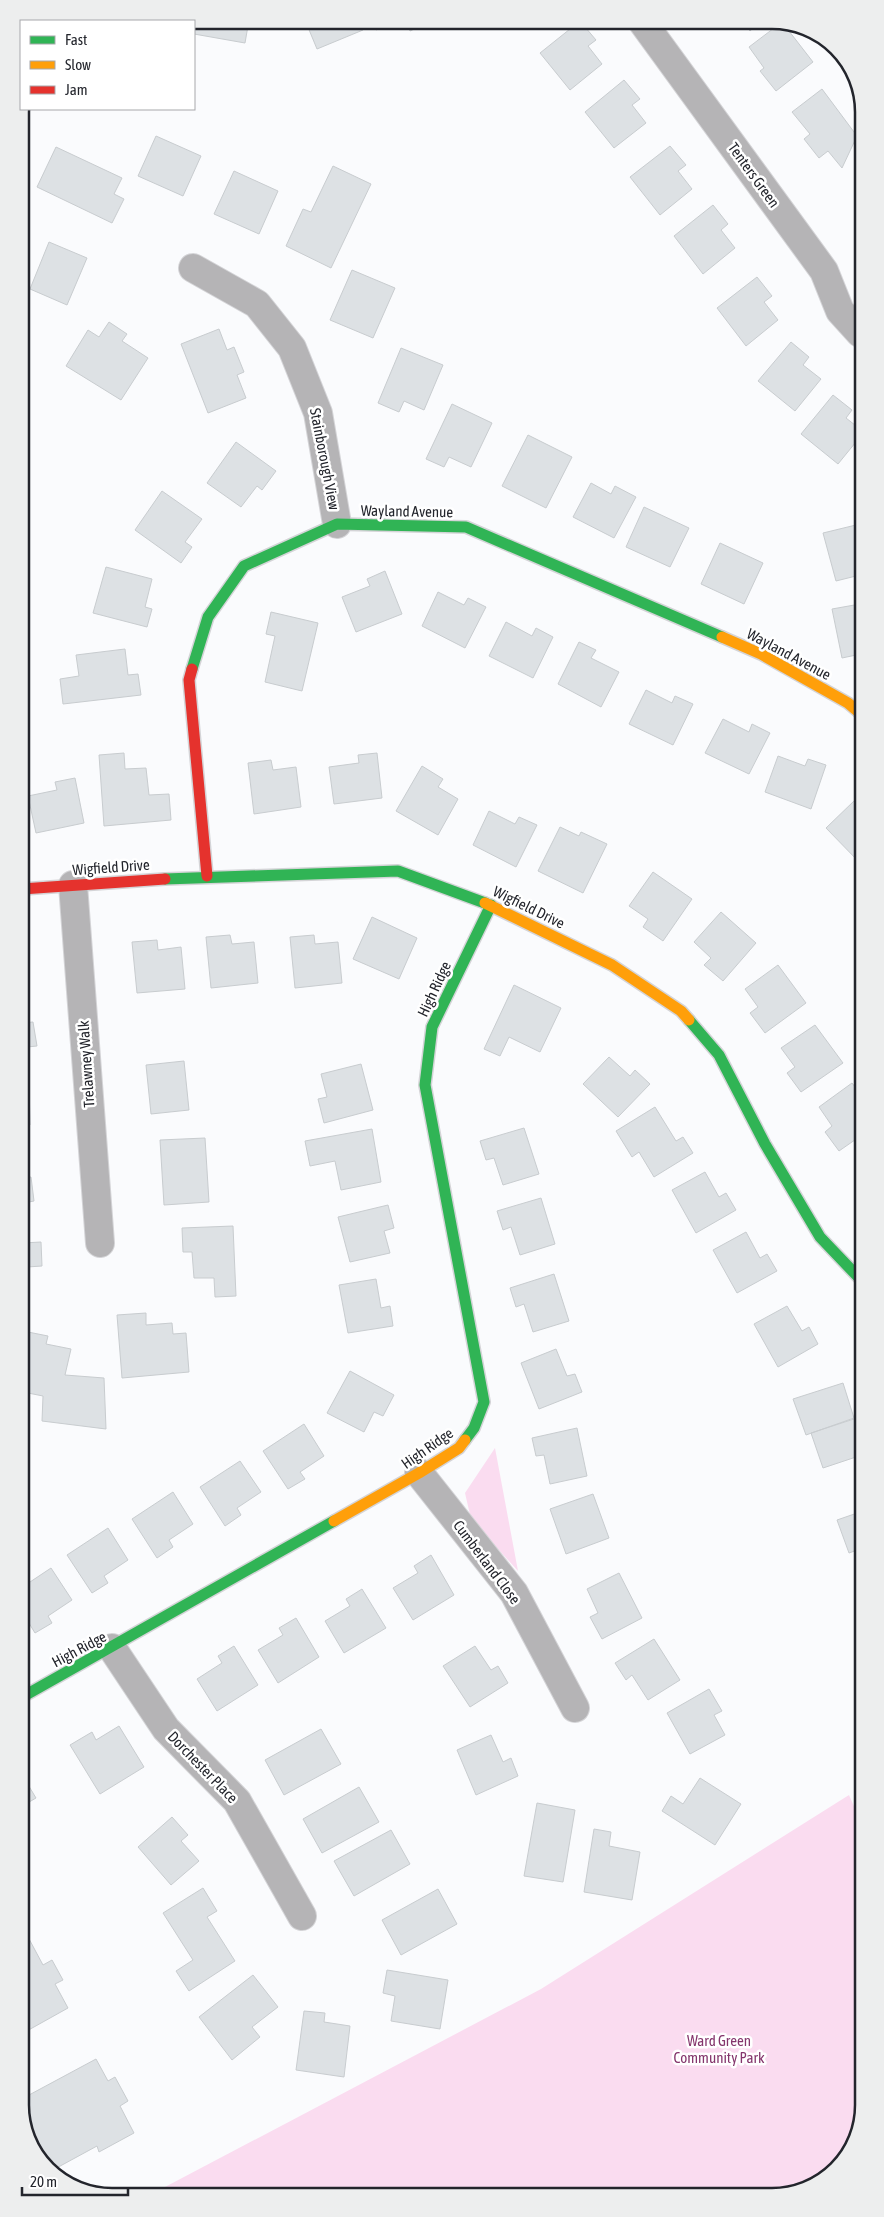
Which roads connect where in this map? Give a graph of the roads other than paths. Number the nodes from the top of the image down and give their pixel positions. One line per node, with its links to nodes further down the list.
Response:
1 (648, 29): 3 (street, Tenters Green)
2 (193, 268): 4 (street, Stainborough View)
3 (855, 328)
4 (337, 524): 5 (street, Wayland Avenue); 6 (street, Wayland Avenue)
5 (855, 709)
6 (207, 876): 7 (street, Wigfield Drive); 9 (street, Wigfield Drive)
7 (73, 884): 8 (street, Wigfield Drive); 10 (street, Trelawney Walk)
8 (29, 888)
9 (491, 905): 11 (street, Wigfield Drive); 12 (street, High Ridge)
10 (100, 1243)
11 (855, 1274)
12 (419, 1474): 13 (street, High Ridge); 15 (street, Cumberland Close)
13 (112, 1648): 14 (street, High Ridge); 16 (street, Dorchester Place)
14 (29, 1693)
15 (575, 1708)
16 (302, 1916)

